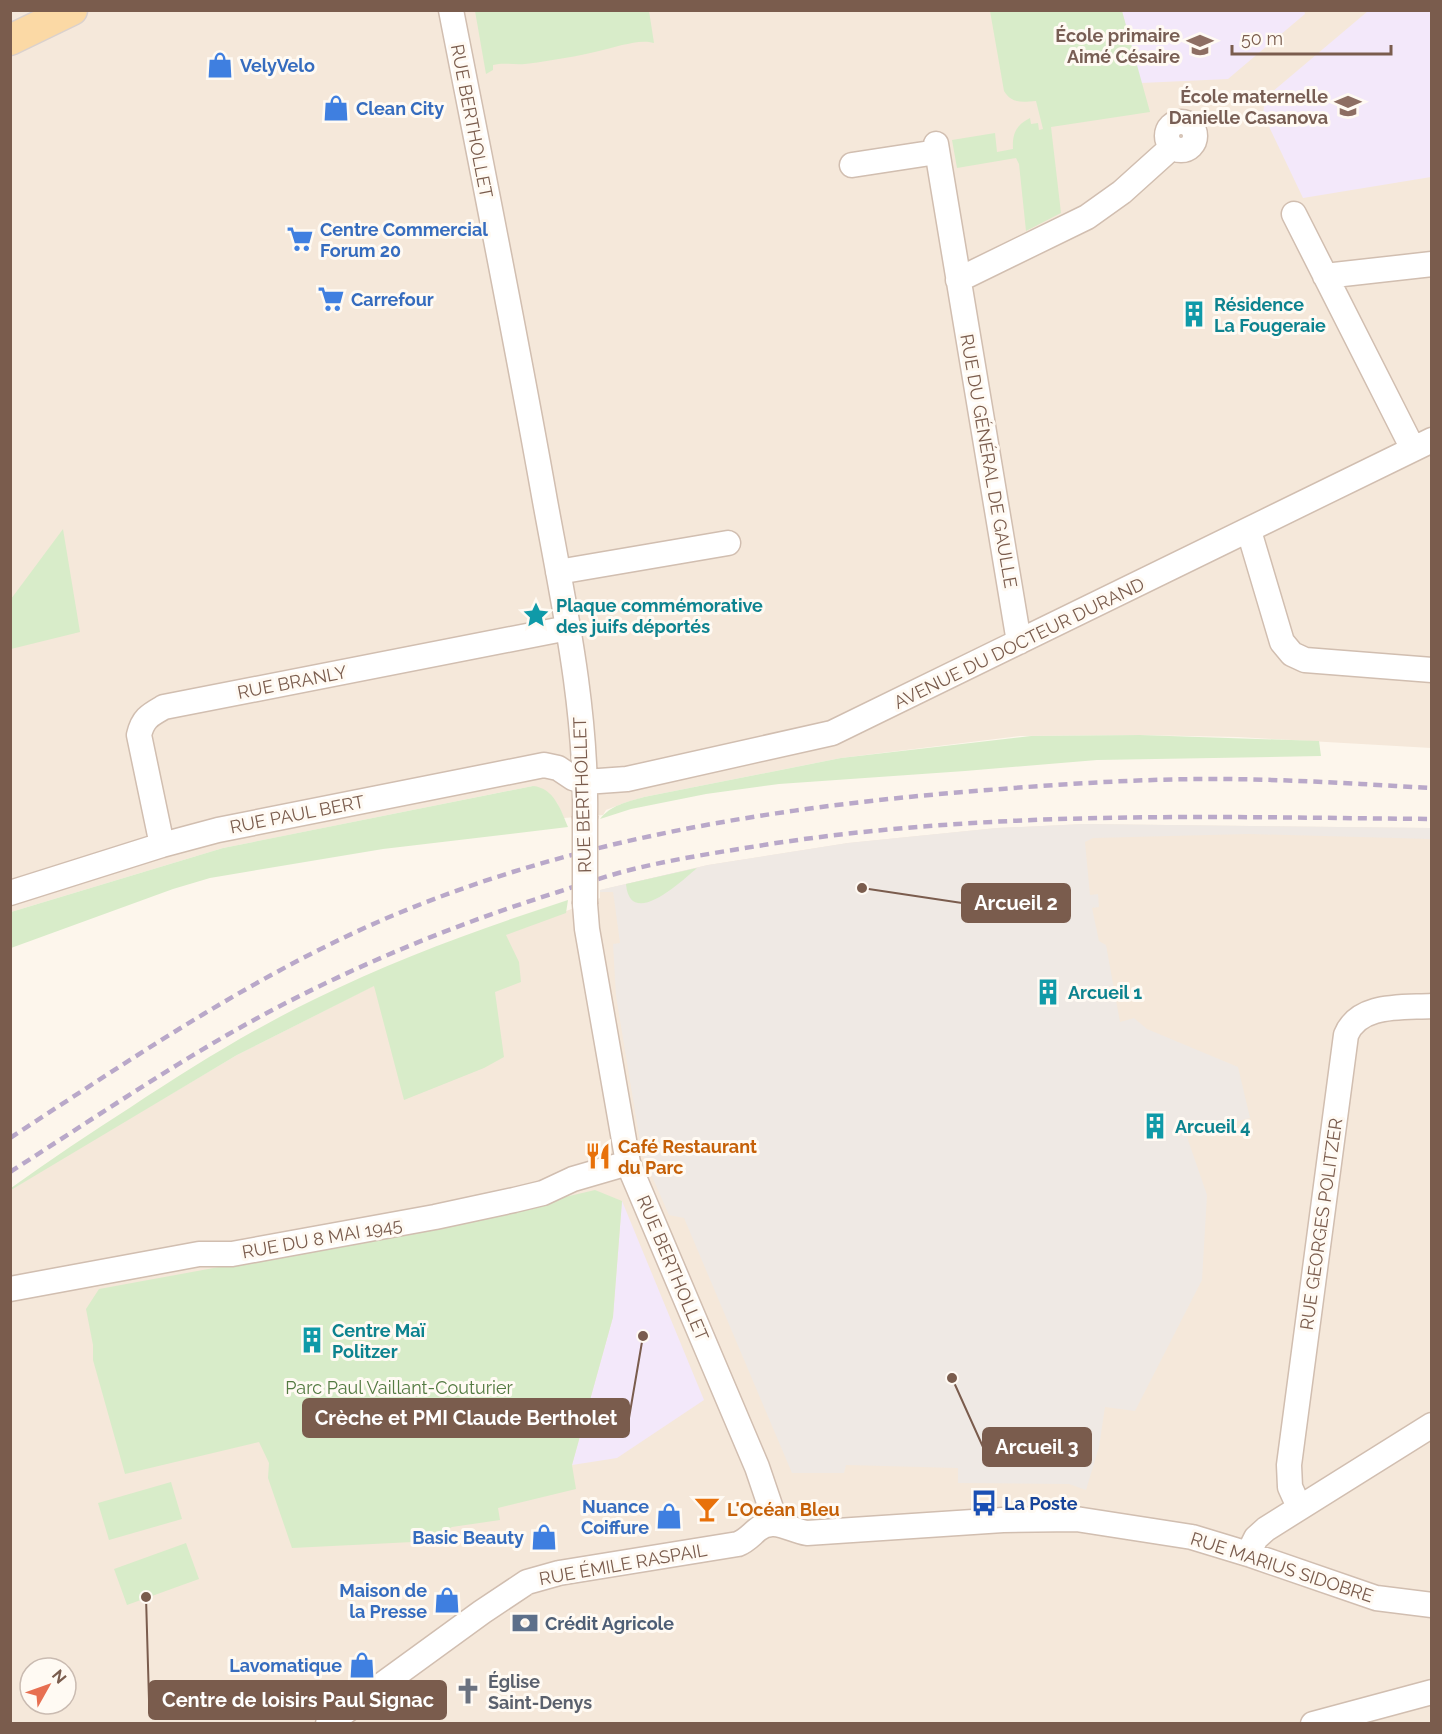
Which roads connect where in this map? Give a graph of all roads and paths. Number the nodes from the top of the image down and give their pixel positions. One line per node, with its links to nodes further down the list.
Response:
1 (72, 10): 3 (main road)
2 (451, 10): 13 (street, RUE BERTHOLLET)
3 (10, 40)
4 (1172, 147): 9 (street)
5 (852, 165): 9 (street, RUE DU GÉNÉRAL DE GAULLE)
6 (1294, 214): 8 (street)
7 (1431, 264): 8 (street)
8 (1325, 276): 10 (street)
9 (958, 280): 15 (street, RUE DU GÉNÉRAL DE GAULLE)
10 (1422, 445): 11 (street, AVENUE DU DOCTEUR DURAND)
11 (1249, 531): 15 (street, AVENUE DU DOCTEUR DURAND); 16 (street)
12 (728, 543): 13 (street)
13 (558, 572): 14 (street, RUE BERTHOLLET)
14 (568, 628): 17 (street, RUE BERTHOLLET); 18 (street, RUE BRANLY)
15 (1019, 642): 17 (street, AVENUE DU DOCTEUR DURAND)
16 (1431, 670)
17 (585, 782): 18 (street, RUE PAUL BERT); 21 (street, RUE BERTHOLLET, bridge)
18 (162, 845): 19 (street, RUE PAUL BERT)
19 (10, 893)
20 (1431, 1006): 24 (street, RUE GEORGES POLITZER)
21 (628, 1163): 22 (street, RUE DU 8 MAI 1945); 25 (street, RUE BERTHOLLET)
22 (10, 1289)
23 (1431, 1425): 24 (street)
24 (1299, 1507): 26 (street)
25 (776, 1523): 26 (street, RUE MARIUS SIDOBRE); 29 (street, RUE ÉMILE RASPAIL)
26 (1248, 1554): 27 (street, RUE MARIUS SIDOBRE)
27 (1431, 1605)
28 (1431, 1692): 30 (street)
29 (328, 1724)
30 (1313, 1724)

